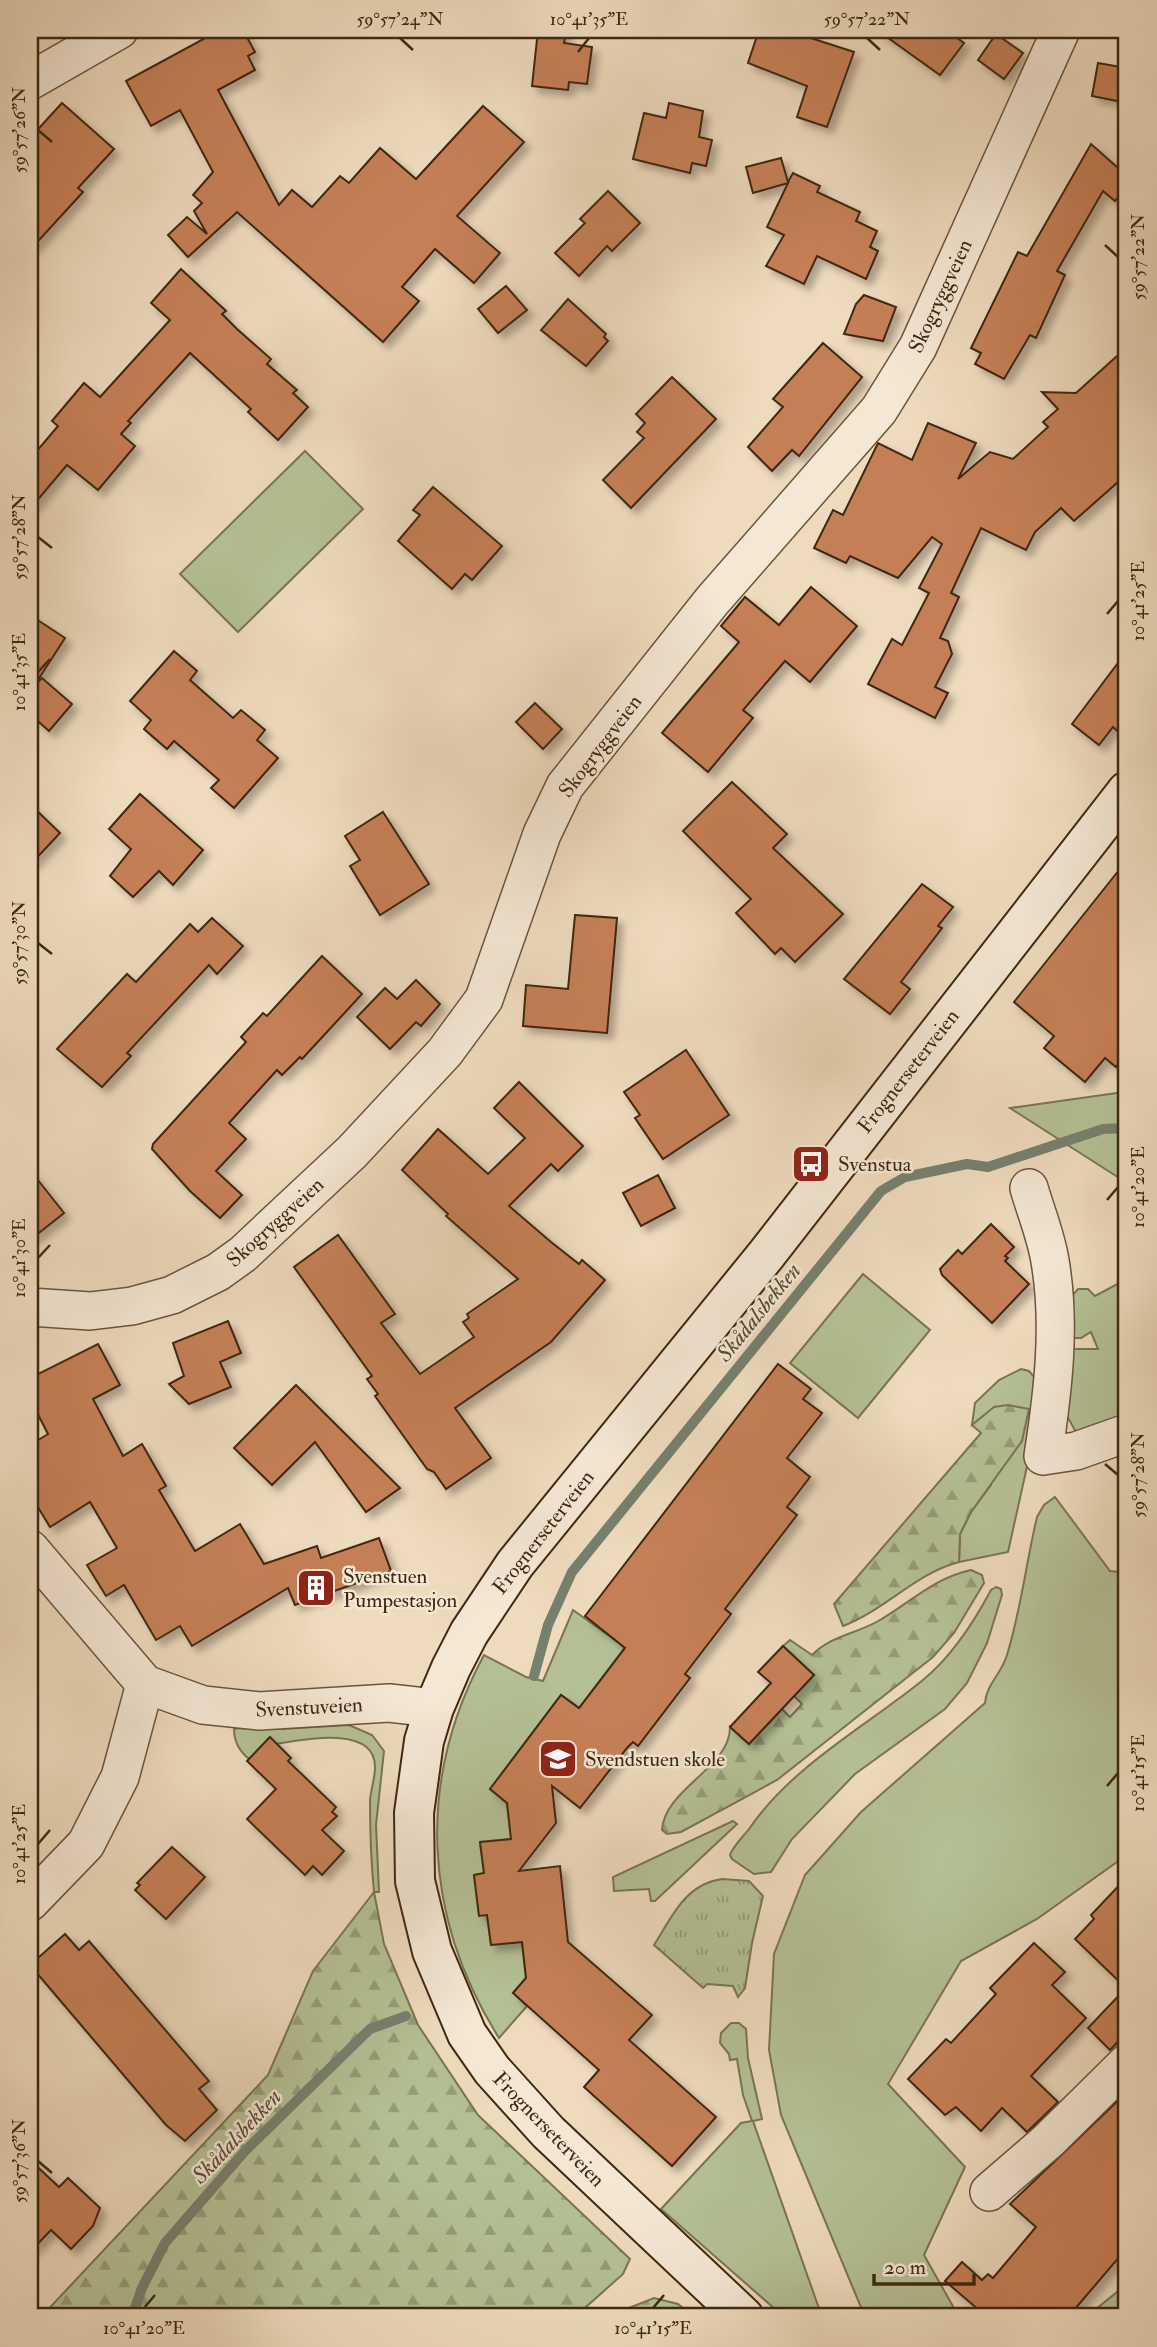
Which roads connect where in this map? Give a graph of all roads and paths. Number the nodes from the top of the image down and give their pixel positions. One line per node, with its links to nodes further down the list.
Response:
1 (119, 30): 3 (street)
2 (1061, 30): 6 (street, Skogryggveien)
3 (30, 81)
4 (1127, 791): 10 (main road, Frognerseterveien)
5 (1029, 1188): 7 (street)
6 (30, 1307)
7 (1127, 1433)
8 (30, 1549): 9 (street, Svenstuveien)
9 (145, 1684): 10 (street, Svenstuveien); 11 (street)
10 (434, 1708): 14 (main road, Frognerseterveien)
11 (30, 1902)
12 (1127, 2063): 13 (street)
13 (989, 2192)
14 (744, 2317)

